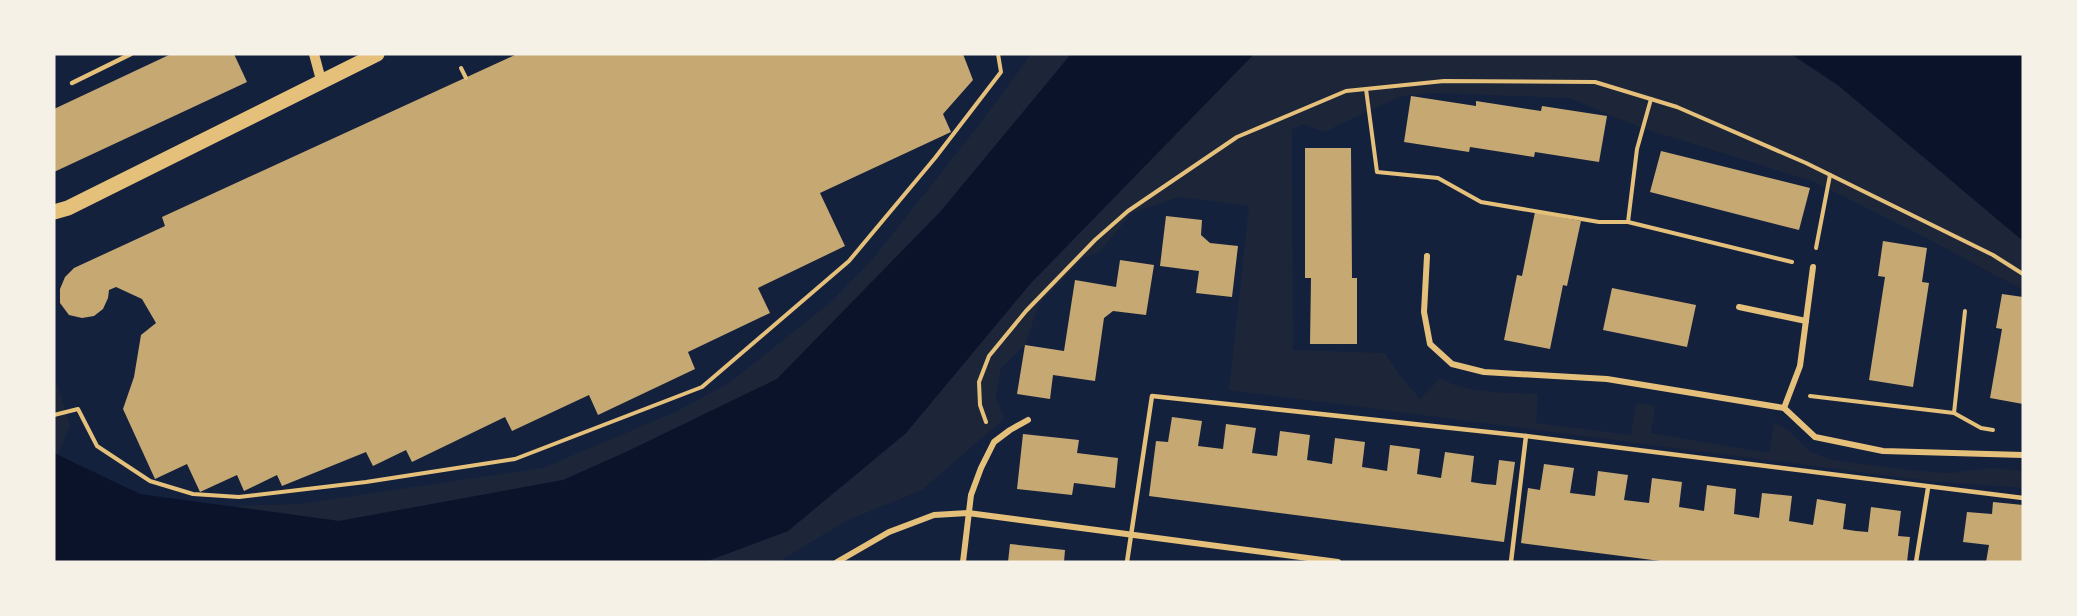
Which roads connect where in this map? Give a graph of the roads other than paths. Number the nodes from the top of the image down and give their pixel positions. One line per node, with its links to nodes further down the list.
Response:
1 (131, 54): 5 (lane)
2 (314, 54): 4 (street)
3 (377, 54): 4 (main road)
4 (321, 80): 6 (main road)
5 (72, 83)
6 (54, 212)
7 (1427, 256): 11 (street)
8 (1813, 267): 10 (street)
9 (1739, 307): 10 (street)
10 (1806, 321): 11 (street)
11 (1785, 408): 14 (street)
12 (1028, 420): 17 (street)
13 (1526, 436): 15 (lane); 18 (lane); 23 (lane)
14 (2023, 455)
15 (1928, 488): 16 (lane); 24 (lane)
16 (2023, 498)
17 (968, 513): 18 (street); 19 (street); 20 (street)
18 (1130, 534): 21 (lane); 22 (street)
19 (837, 562)
20 (963, 562)
21 (1127, 562)
22 (1338, 562)
23 (1511, 562)
24 (1916, 562)

